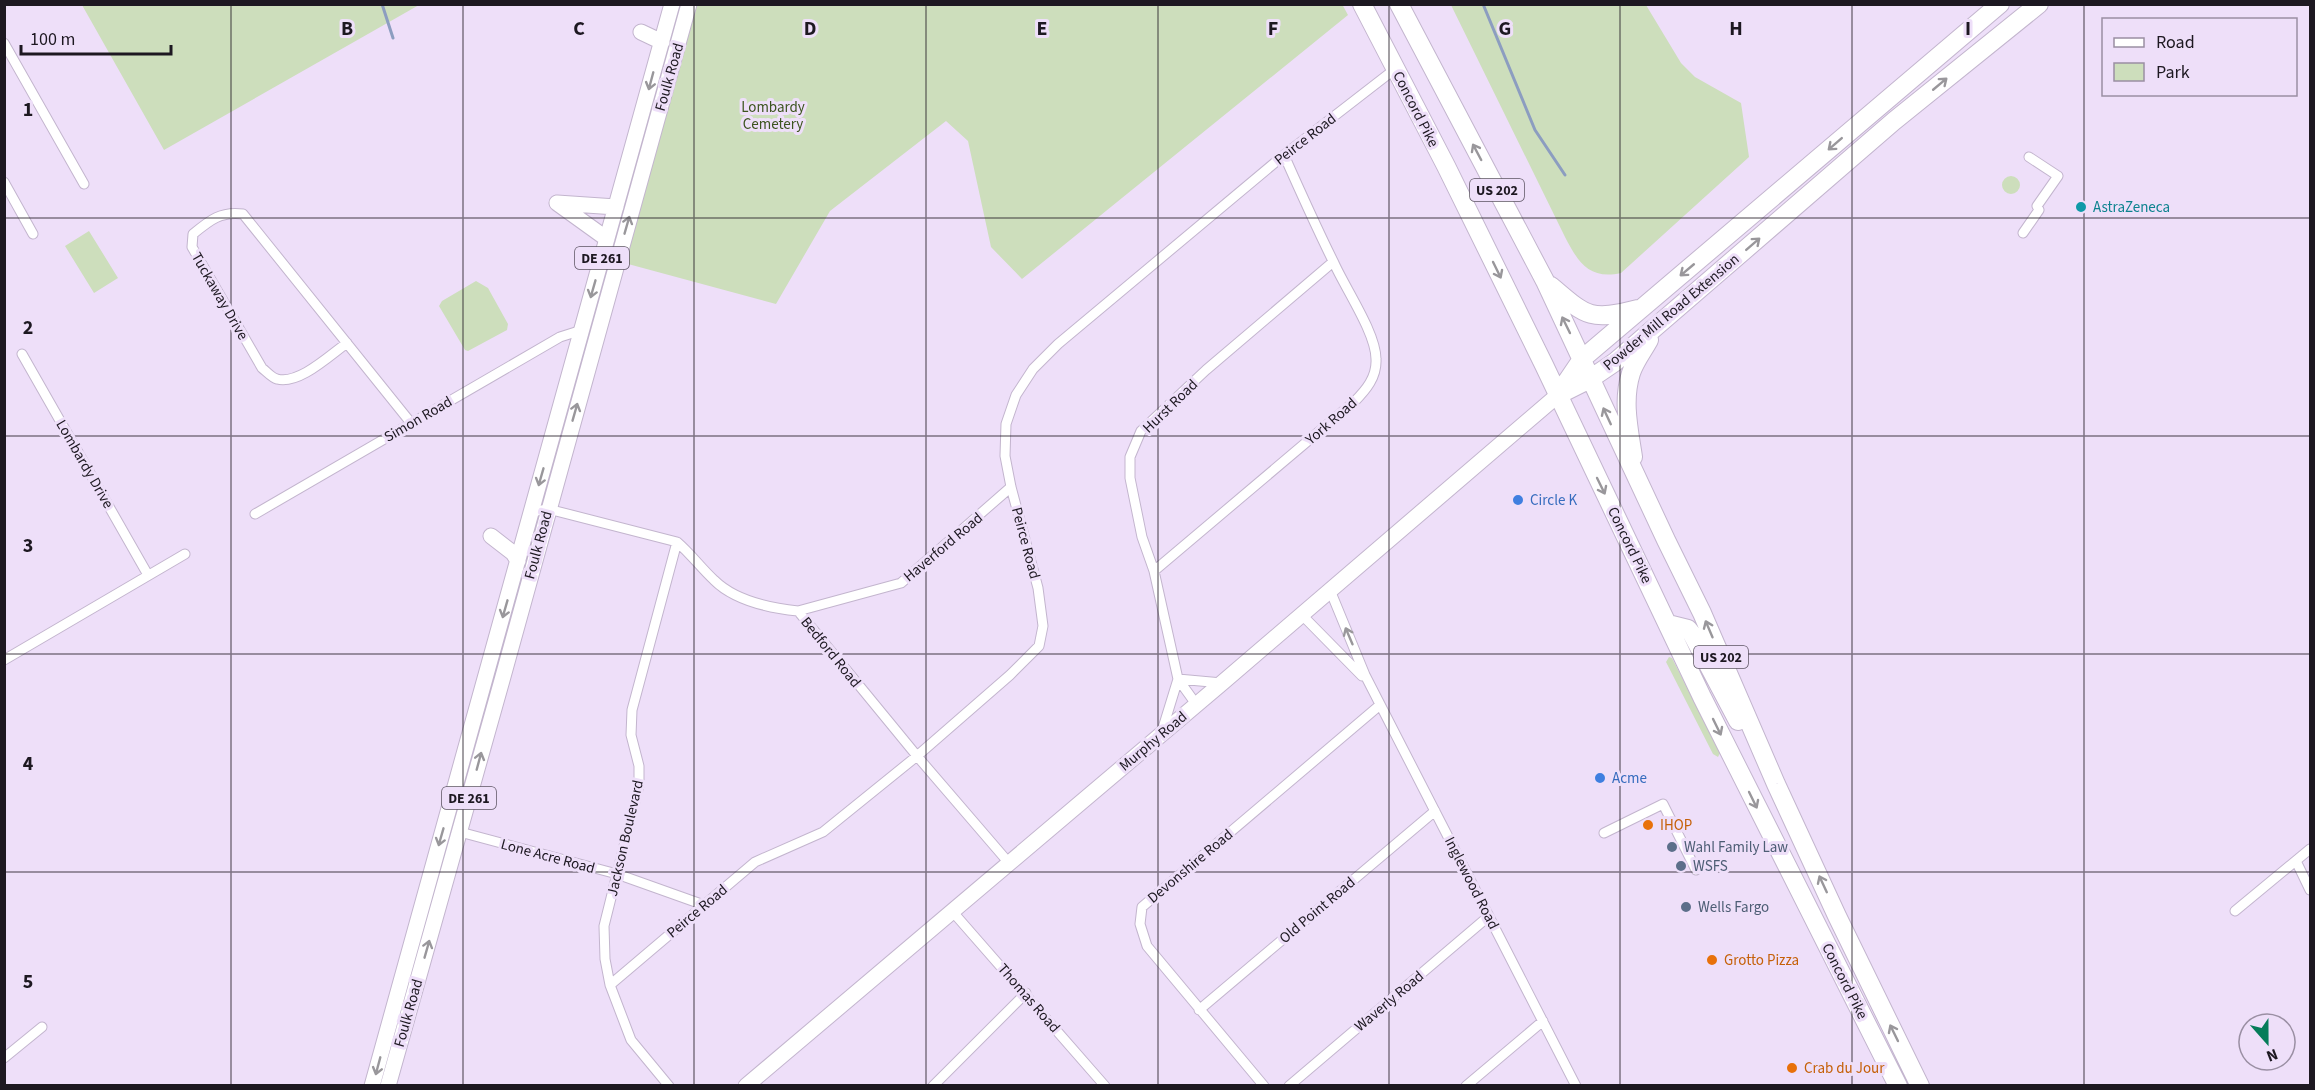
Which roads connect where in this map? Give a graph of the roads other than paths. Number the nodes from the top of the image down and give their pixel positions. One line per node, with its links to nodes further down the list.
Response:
1 (672, 4): 8 (main road, Foulk Road / DE 261)
2 (689, 4): 11 (main road, Foulk Road / DE 261)
3 (1362, 4): 10 (highway, Concord Pike / US 202)
4 (1399, 4): 21 (highway, Concord Pike / US 202, one-way to 4)
5 (2000, 4): 22 (highway, Powder Mill Road Extension, one-way to 22)
6 (2039, 4): 23 (highway, Powder Mill Road Extension, one-way to 6)
7 (641, 32): 8 (main road)
8 (662, 42): 11 (main road, Foulk Road / DE 261, one-way to 11)
9 (4, 43): 15 (street)
10 (1395, 69): 12 (street, Peirce Road); 29 (highway, Concord Pike / US 202, one-way to 29)
11 (646, 128): 16 (main road, Foulk Road / DE 261); 33 (main road, Foulk Road / DE 261, one-way to 11)
12 (1284, 155): 20 (street, York Road); 32 (street, Peirce Road)
13 (2029, 158): 17 (street)
14 (4, 182): 18 (street)
15 (84, 184)
16 (616, 207): 19 (main road, Foulk Road / DE 261); 19 (main road)
17 (2023, 233)
18 (33, 234)
19 (607, 239): 24 (main road, Foulk Road / DE 261, one-way to 24)
20 (1333, 262): 40 (street, Hurst Road); 40 (street, York Road)
21 (1545, 281): 22 (highway); 27 (highway, Concord Pike / US 202, one-way to 21)
22 (1642, 307): 27 (highway, Powder Mill Road Extension)
23 (1657, 327): 28 (highway, Powder Mill Road Extension); 31 (highway)
24 (582, 330): 30 (street, Simon Road); 34 (main road, Foulk Road / DE 261, one-way to 34)
25 (347, 342): 25 (street, Tuckaway Drive); 30 (street, Tuckaway Drive)
26 (22, 354): 41 (street, Lombardy Drive)
27 (1582, 359): 28 (highway, Concord Pike / US 202); 29 (highway, Powder Mill Road Extension)
28 (1590, 379): 29 (highway, Powder Mill Road Extension); 31 (highway, Concord Pike / US 202, one-way to 28)
29 (1558, 395): 42 (main road, Murphy Road); 45 (highway, Concord Pike / US 202, one-way to 45)
30 (411, 423): 35 (street, Simon Road)
31 (1636, 477): 54 (highway, Concord Pike / US 202, one-way to 31)
32 (1011, 488): 43 (street, Haverford Road); 53 (street, Peirce Road)
33 (548, 509): 34 (street, Bedford Road); 37 (street, Bedford Road); 56 (main road, Foulk Road / DE 261, one-way to 33)
34 (531, 512): 39 (main road, Foulk Road / DE 261)
35 (255, 514)
36 (491, 536): 39 (main road)
37 (677, 542): 43 (street, Bedford Road); 62 (street, Jackson Boulevard)
38 (185, 554): 41 (street)
39 (518, 561): 75 (main road, Foulk Road / DE 261, one-way to 75)
40 (1154, 571): 47 (street, Hurst Road)
41 (148, 575): 46 (street)
42 (1330, 590): 44 (main road, Murphy Road); 48 (street, Inglewood Road, one-way to 42)
43 (798, 611): 53 (street, Bedford Road)
44 (1301, 614): 48 (street, Inglewood Road); 49 (main road, Murphy Road)
45 (1668, 624): 54 (highway); 84 (highway, Concord Pike / US 202, one-way to 84)
46 (4, 660)
47 (1178, 679): 49 (street); 50 (street, Hurst Road); 52 (street)
48 (1368, 681): 51 (street, Inglewood Road)
49 (1222, 683): 50 (main road, Murphy Road)
50 (1196, 704): 52 (main road, Murphy Road)
51 (1380, 705): 55 (street, Inglewood Road); 70 (street, Devonshire Road)
52 (1162, 734): 60 (main road, Murphy Road)
53 (917, 756): 60 (street, Bedford Road); 64 (street, Peirce Road)
54 (1776, 784): 85 (highway, Concord Pike / US 202, one-way to 54)
55 (1435, 811): 67 (street, Inglewood Road); 70 (street, Old Point Road)
56 (460, 832): 62 (street, Lone Acre Road); 76 (main road, Foulk Road / DE 261, one-way to 56)
57 (1604, 833): 61 (street)
58 (2310, 849): 59 (street)
59 (2296, 861): 63 (street); 66 (street)
60 (1009, 863): 65 (main road, Murphy Road)
61 (1696, 870)
62 (617, 874): 64 (street, Lone Acre Road); 68 (street, Jackson Boulevard)
63 (2310, 890)
64 (704, 905): 68 (street, Peirce Road)
65 (952, 911): 69 (street, Thomas Road); 78 (main road, Murphy Road)
66 (2235, 911)
67 (1489, 916): 71 (street, Inglewood Road); 81 (street, Waverly Road)
68 (610, 985): 77 (street, Jackson Boulevard)
69 (1026, 993): 74 (street, Thomas Road); 79 (street)
70 (1199, 1010): 80 (street, Devonshire Road)
71 (1543, 1021): 82 (street); 83 (street, Inglewood Road)
72 (42, 1027): 73 (street)
73 (4, 1058)
74 (1100, 1084)
75 (372, 1086)
76 (388, 1086)
77 (669, 1086)
78 (746, 1086)
79 (933, 1086)
80 (1264, 1086)
81 (1289, 1086)
82 (1466, 1086)
83 (1576, 1086)
84 (1898, 1086)
85 (1920, 1086)

